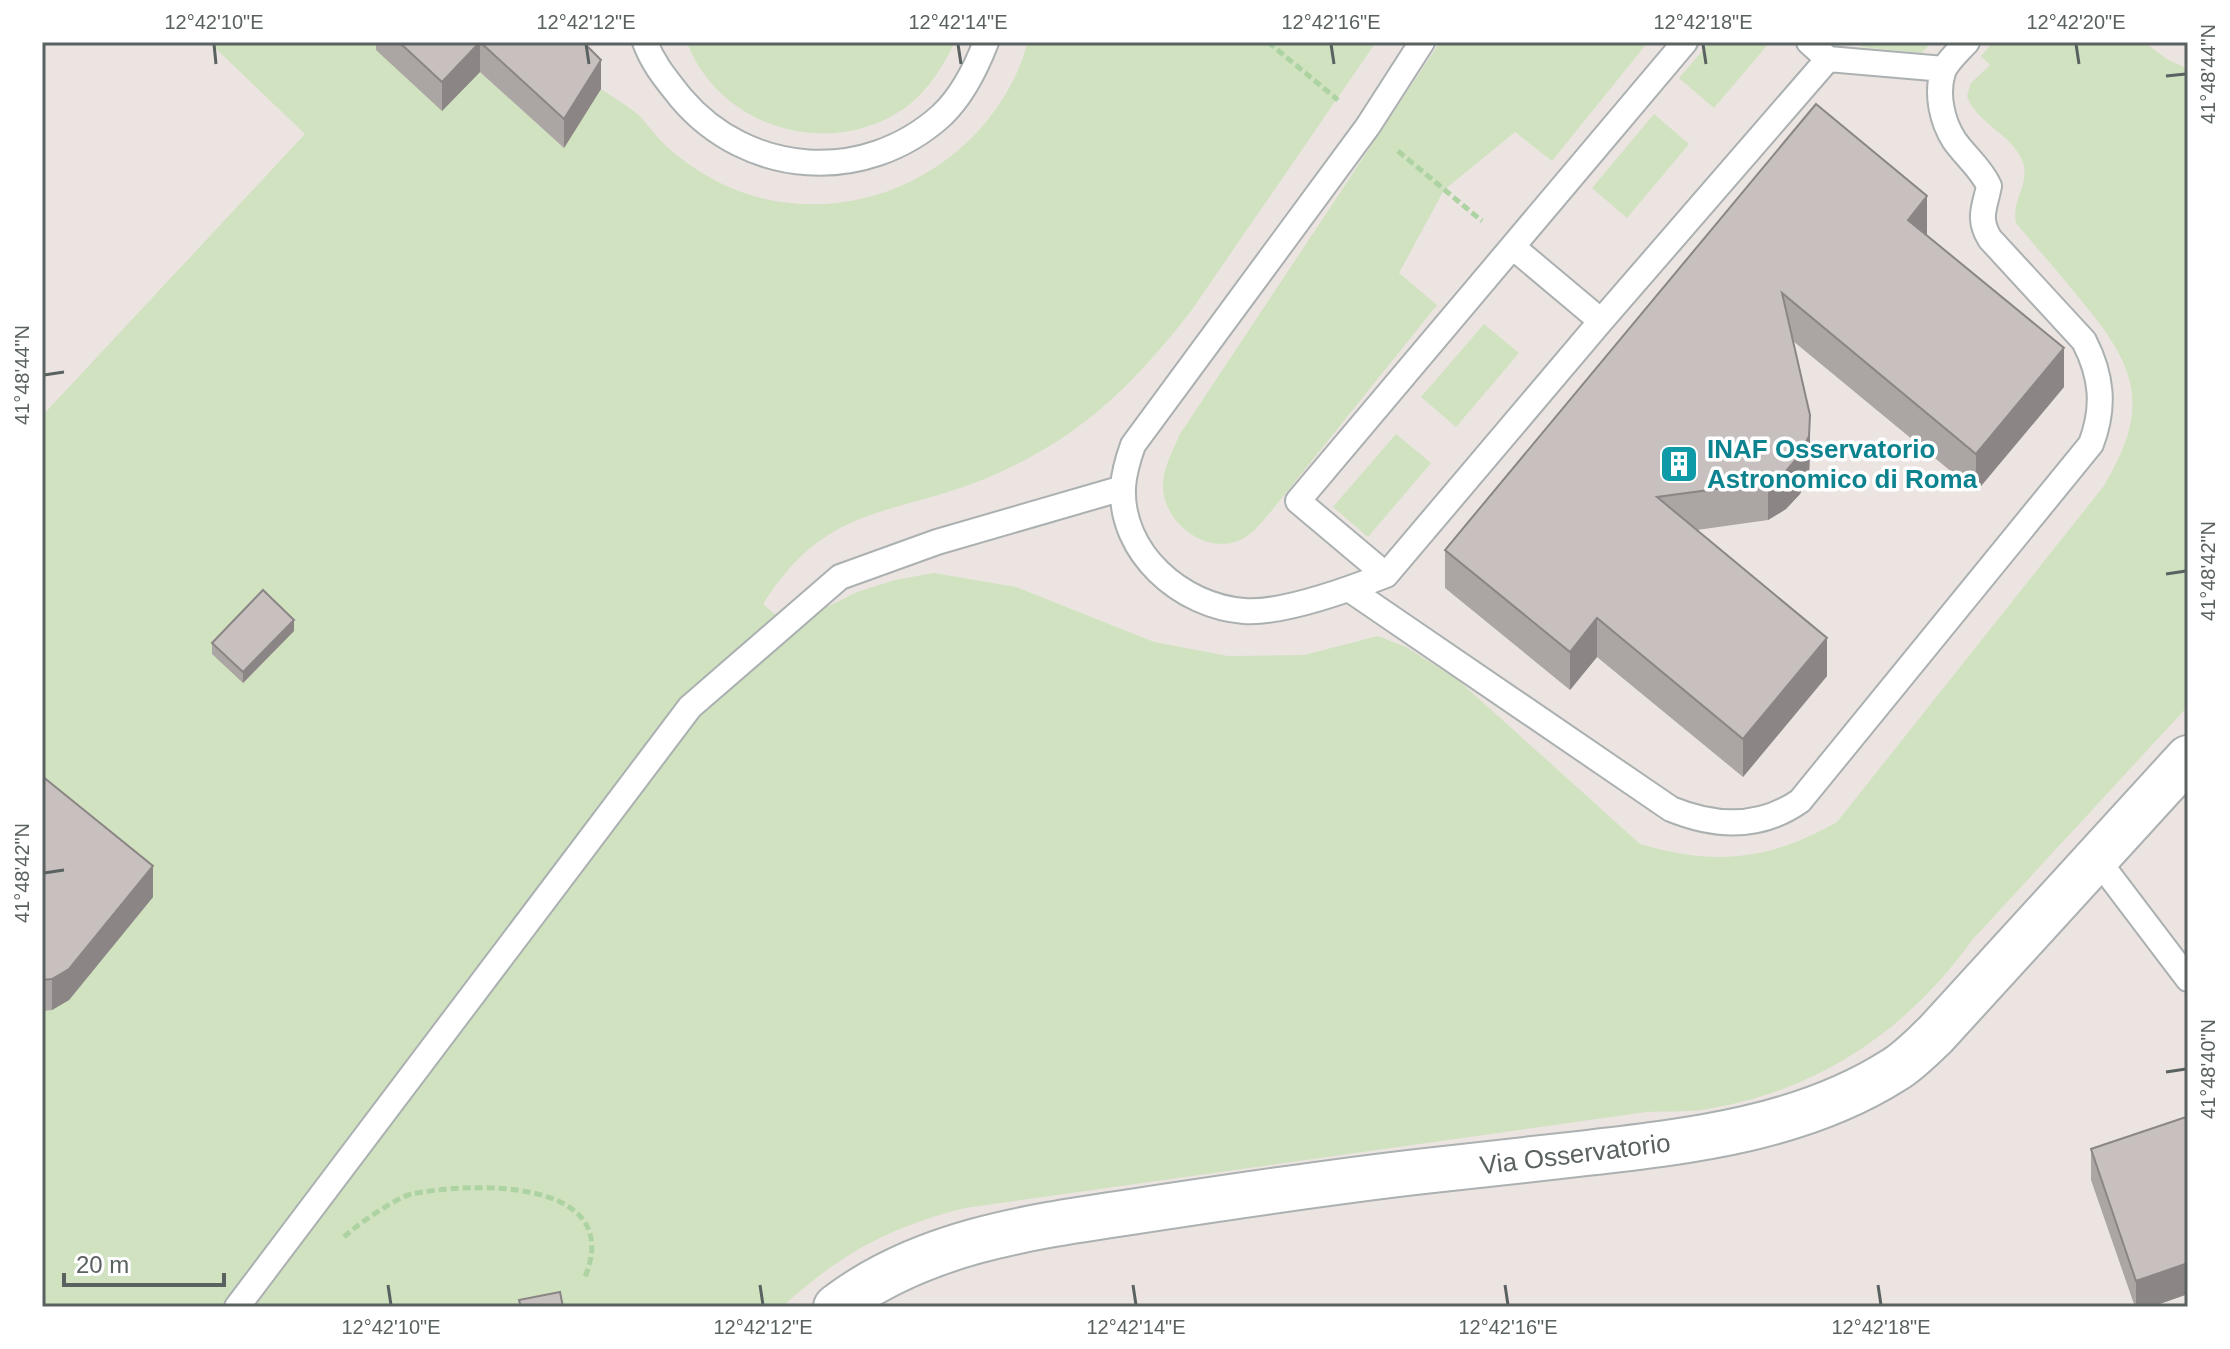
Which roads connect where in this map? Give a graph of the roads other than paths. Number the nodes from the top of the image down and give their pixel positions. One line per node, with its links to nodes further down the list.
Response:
1 (645, 42): 2 (lane)
2 (986, 42)
3 (1422, 42): 11 (lane)
4 (1685, 42): 9 (lane)
5 (1809, 42): 7 (lane)
6 (1967, 42): 8 (lane)
7 (1828, 59): 8 (lane); 10 (lane)
8 (1944, 69): 13 (lane)
9 (1514, 248): 10 (lane); 12 (lane)
10 (1601, 321): 12 (lane)
11 (1123, 488): 13 (lane); 17 (lane)
12 (1386, 575): 13 (lane)
13 (1349, 589)
14 (2188, 758): 15 (street, Via Osservatorio)
15 (2097, 859): 16 (lane); 18 (street, Via Osservatorio)
16 (2188, 979)
17 (237, 1307)
18 (836, 1307)

